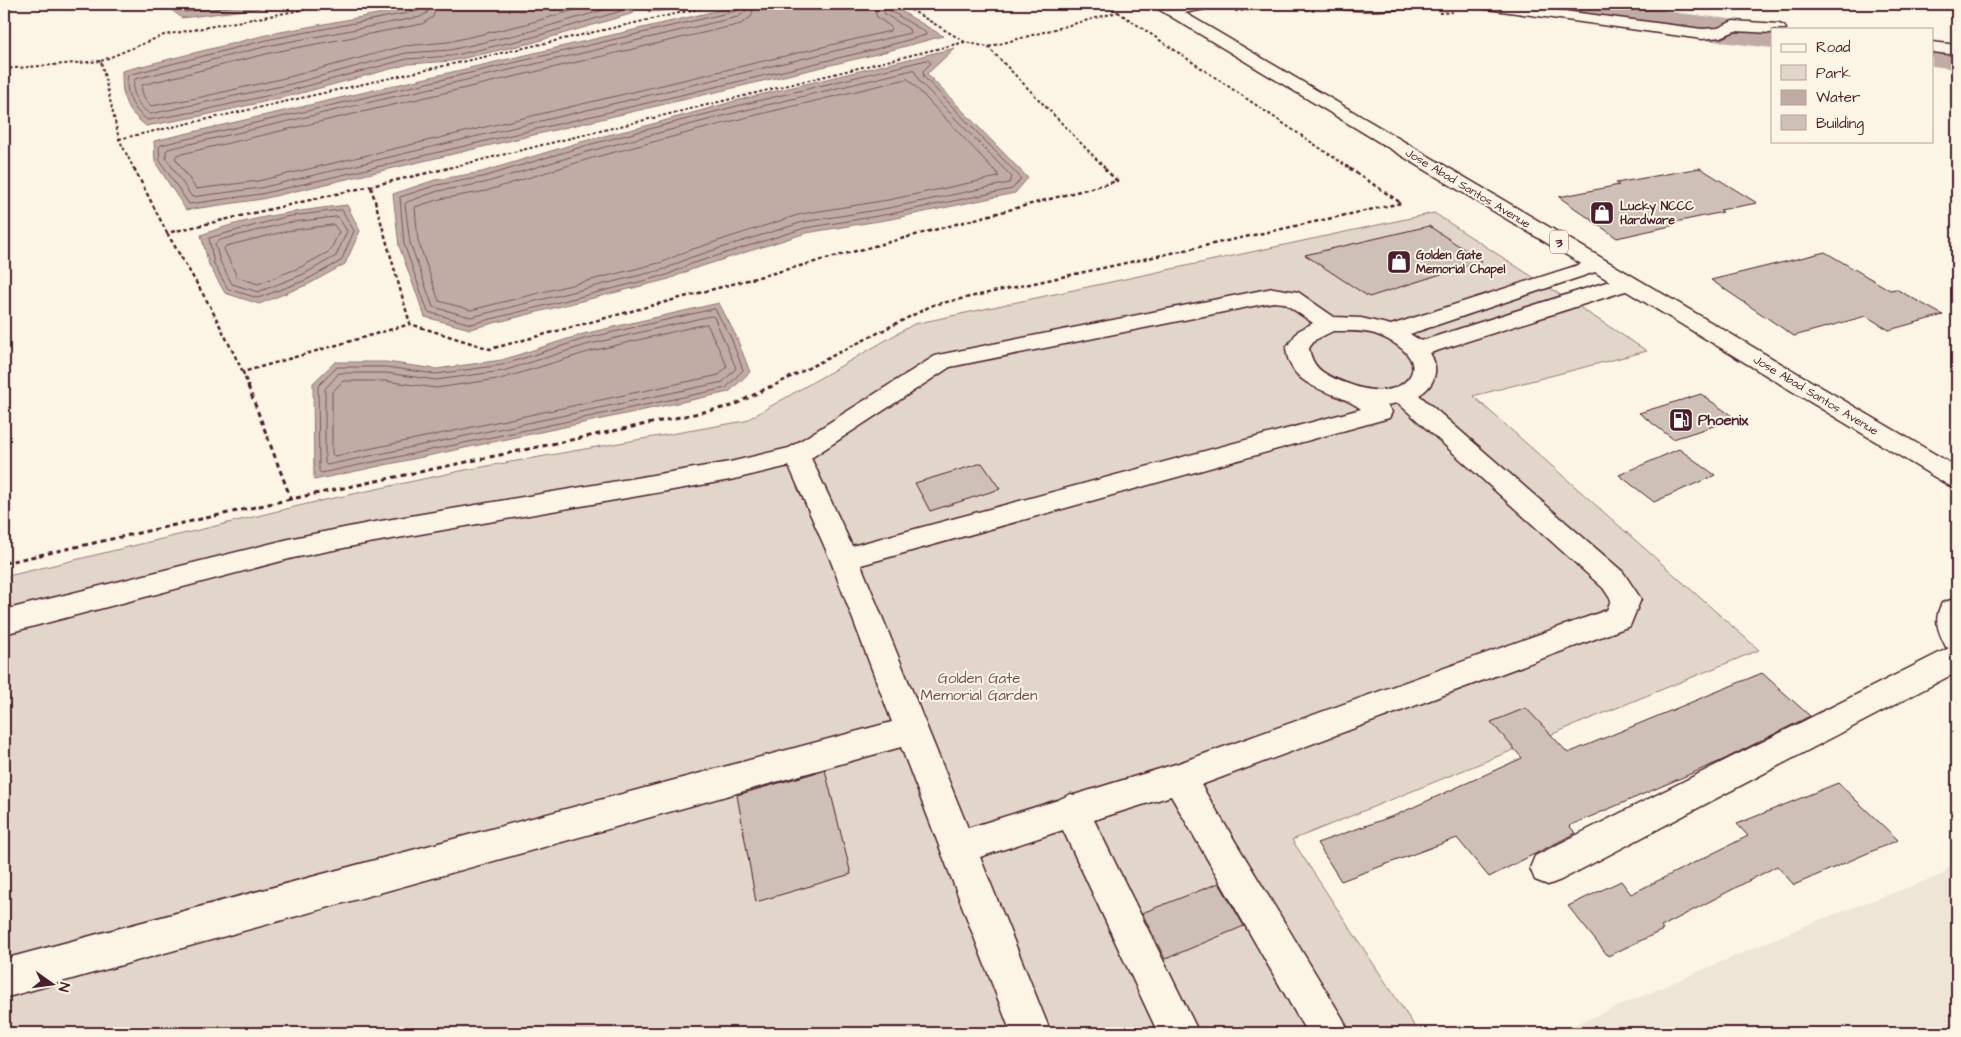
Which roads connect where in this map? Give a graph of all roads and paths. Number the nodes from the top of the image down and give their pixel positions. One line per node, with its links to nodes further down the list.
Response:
1 (25, 4): 11 (path)
2 (335, 4): 18 (path)
3 (719, 4): 20 (path)
4 (901, 4): 14 (path)
5 (1106, 4): 12 (path)
6 (1211, 4): 10 (main road)
7 (1340, 4): 8 (main road)
8 (1414, 4)
9 (1480, 4): 13 (main road)
10 (1166, 7): 23 (main road, Jose Abad Santos Avenue / 3)
11 (4, 8)
12 (1118, 12): 15 (path); 34 (path)
13 (1771, 29)
14 (965, 42): 15 (path); 21 (path)
15 (988, 47): 25 (path)
16 (1934, 47): 17 (main road)
17 (1957, 50)
18 (102, 61): 19 (path); 20 (path)
19 (4, 69)
20 (119, 139): 22 (path)
21 (372, 187): 22 (path); 25 (path)
22 (167, 233): 29 (path)
23 (1597, 265): 24 (main road, Jose Abad Santos Avenue / 3); 27 (main road)
24 (1627, 283): 28 (main road); 33 (main road, Jose Abad Santos Avenue / 3)
25 (410, 324): 29 (path)
26 (1329, 324): 27 (main road); 31 (main road); 32 (main road)
27 (1392, 332): 28 (main road)
28 (1417, 350): 30 (main road)
29 (242, 372): 34 (path)
30 (1404, 394): 31 (main road); 42 (main road)
31 (1361, 397): 35 (main road)
32 (797, 455): 35 (main road); 38 (main road)
33 (1957, 479)
34 (290, 499): 36 (path)
35 (844, 559): 41 (main road)
36 (4, 563)
37 (1957, 609): 39 (main road)
38 (4, 622)
39 (1957, 640)
40 (1957, 658): 45 (main road)
41 (912, 730): 44 (main road); 46 (main road)
42 (1179, 778): 43 (main road); 49 (main road)
43 (1070, 810): 44 (main road); 48 (main road)
44 (959, 846): 47 (main road)
45 (1548, 868)
46 (4, 979)
47 (1031, 1033)
48 (1179, 1033)
49 (1329, 1033)

